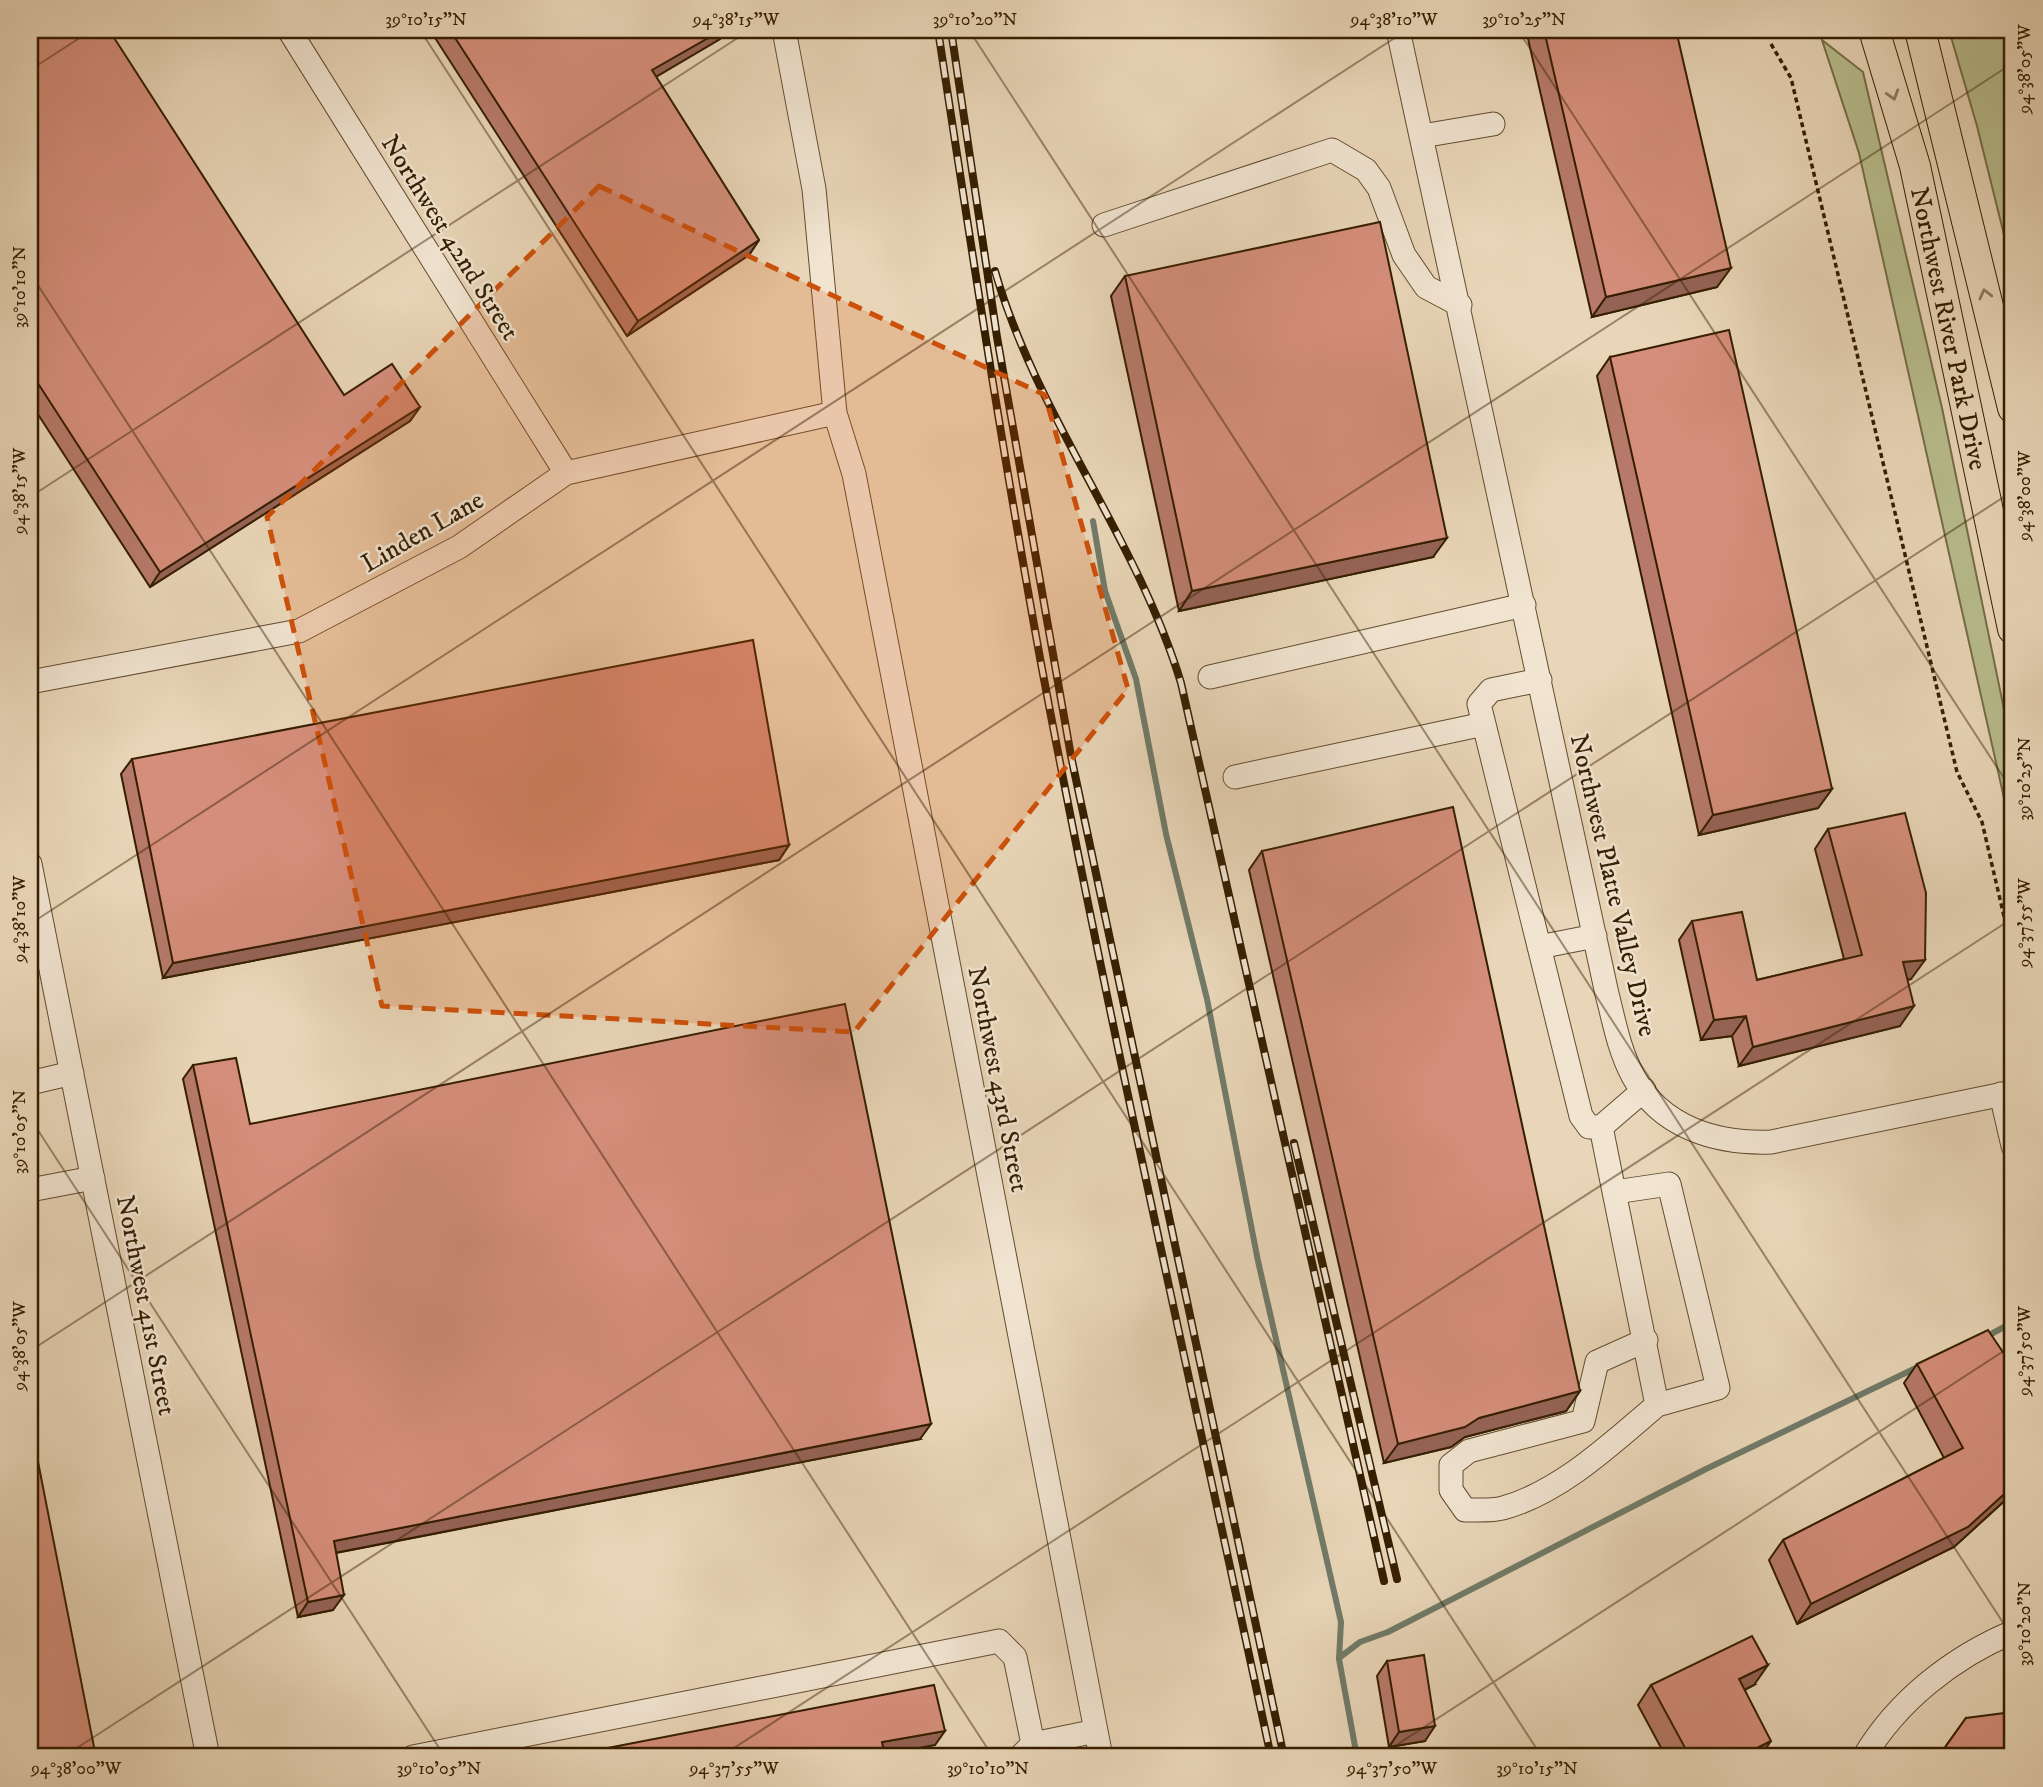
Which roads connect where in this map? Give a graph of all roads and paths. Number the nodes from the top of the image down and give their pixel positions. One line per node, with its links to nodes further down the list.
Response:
1 (289, 30): 13 (street, Northwest 42nd Street)
2 (784, 30): 12 (street, Northwest 43rd Street)
3 (1398, 30): 8 (street, Northwest Platte Valley Drive)
4 (1874, 30): 15 (main road, Northwest River Park Drive, one-way to 15)
5 (1920, 30): 11 (main road, Northwest River Park Drive, one-way to 5)
6 (1772, 44): 24 (path)
7 (1493, 124): 8 (street)
8 (1422, 136): 10 (street, Northwest Platte Valley Drive)
9 (1104, 225): 10 (street)
10 (1460, 305): 14 (street, Northwest Platte Valley Drive)
11 (2013, 408)
12 (835, 413): 13 (street, Linden Lane); 39 (street, Northwest 43rd Street)
13 (566, 473): 18 (street, Linden Lane)
14 (1524, 605): 16 (street); 17 (street, Northwest Platte Valley Drive)
15 (2013, 629)
16 (1210, 677)
17 (1540, 680): 19 (street); 22 (street, Northwest Platte Valley Drive)
18 (30, 682)
19 (1484, 724): 20 (street); 23 (street)
20 (1235, 777)
21 (30, 864): 25 (street, Northwest 41st Street)
22 (1595, 936): 23 (street); 27 (street, Northwest Platte Valley Drive)
23 (1539, 947): 29 (street)
24 (2013, 955)
25 (72, 1073): 26 (street); 31 (street, Northwest 41st Street)
26 (30, 1083)
27 (1644, 1090): 28 (street, Northwest Platte Valley Drive); 29 (street)
28 (2007, 1093): 30 (street)
29 (1601, 1127): 33 (street)
30 (2013, 1146)
31 (93, 1178): 32 (street); 41 (street, Northwest 41st Street)
32 (30, 1190)
33 (1615, 1192): 34 (street); 35 (street)
34 (1646, 1340): 35 (street); 36 (street)
35 (1657, 1405): 37 (street)
36 (1583, 1421): 37 (street); 37 (street)
37 (1615, 1441)
38 (2013, 1632): 44 (street)
39 (1096, 1731): 40 (street); 43 (street, Northwest 43rd Street)
40 (1027, 1751): 42 (street)
41 (208, 1757)
42 (413, 1757)
43 (1101, 1757)
44 (1864, 1757)

